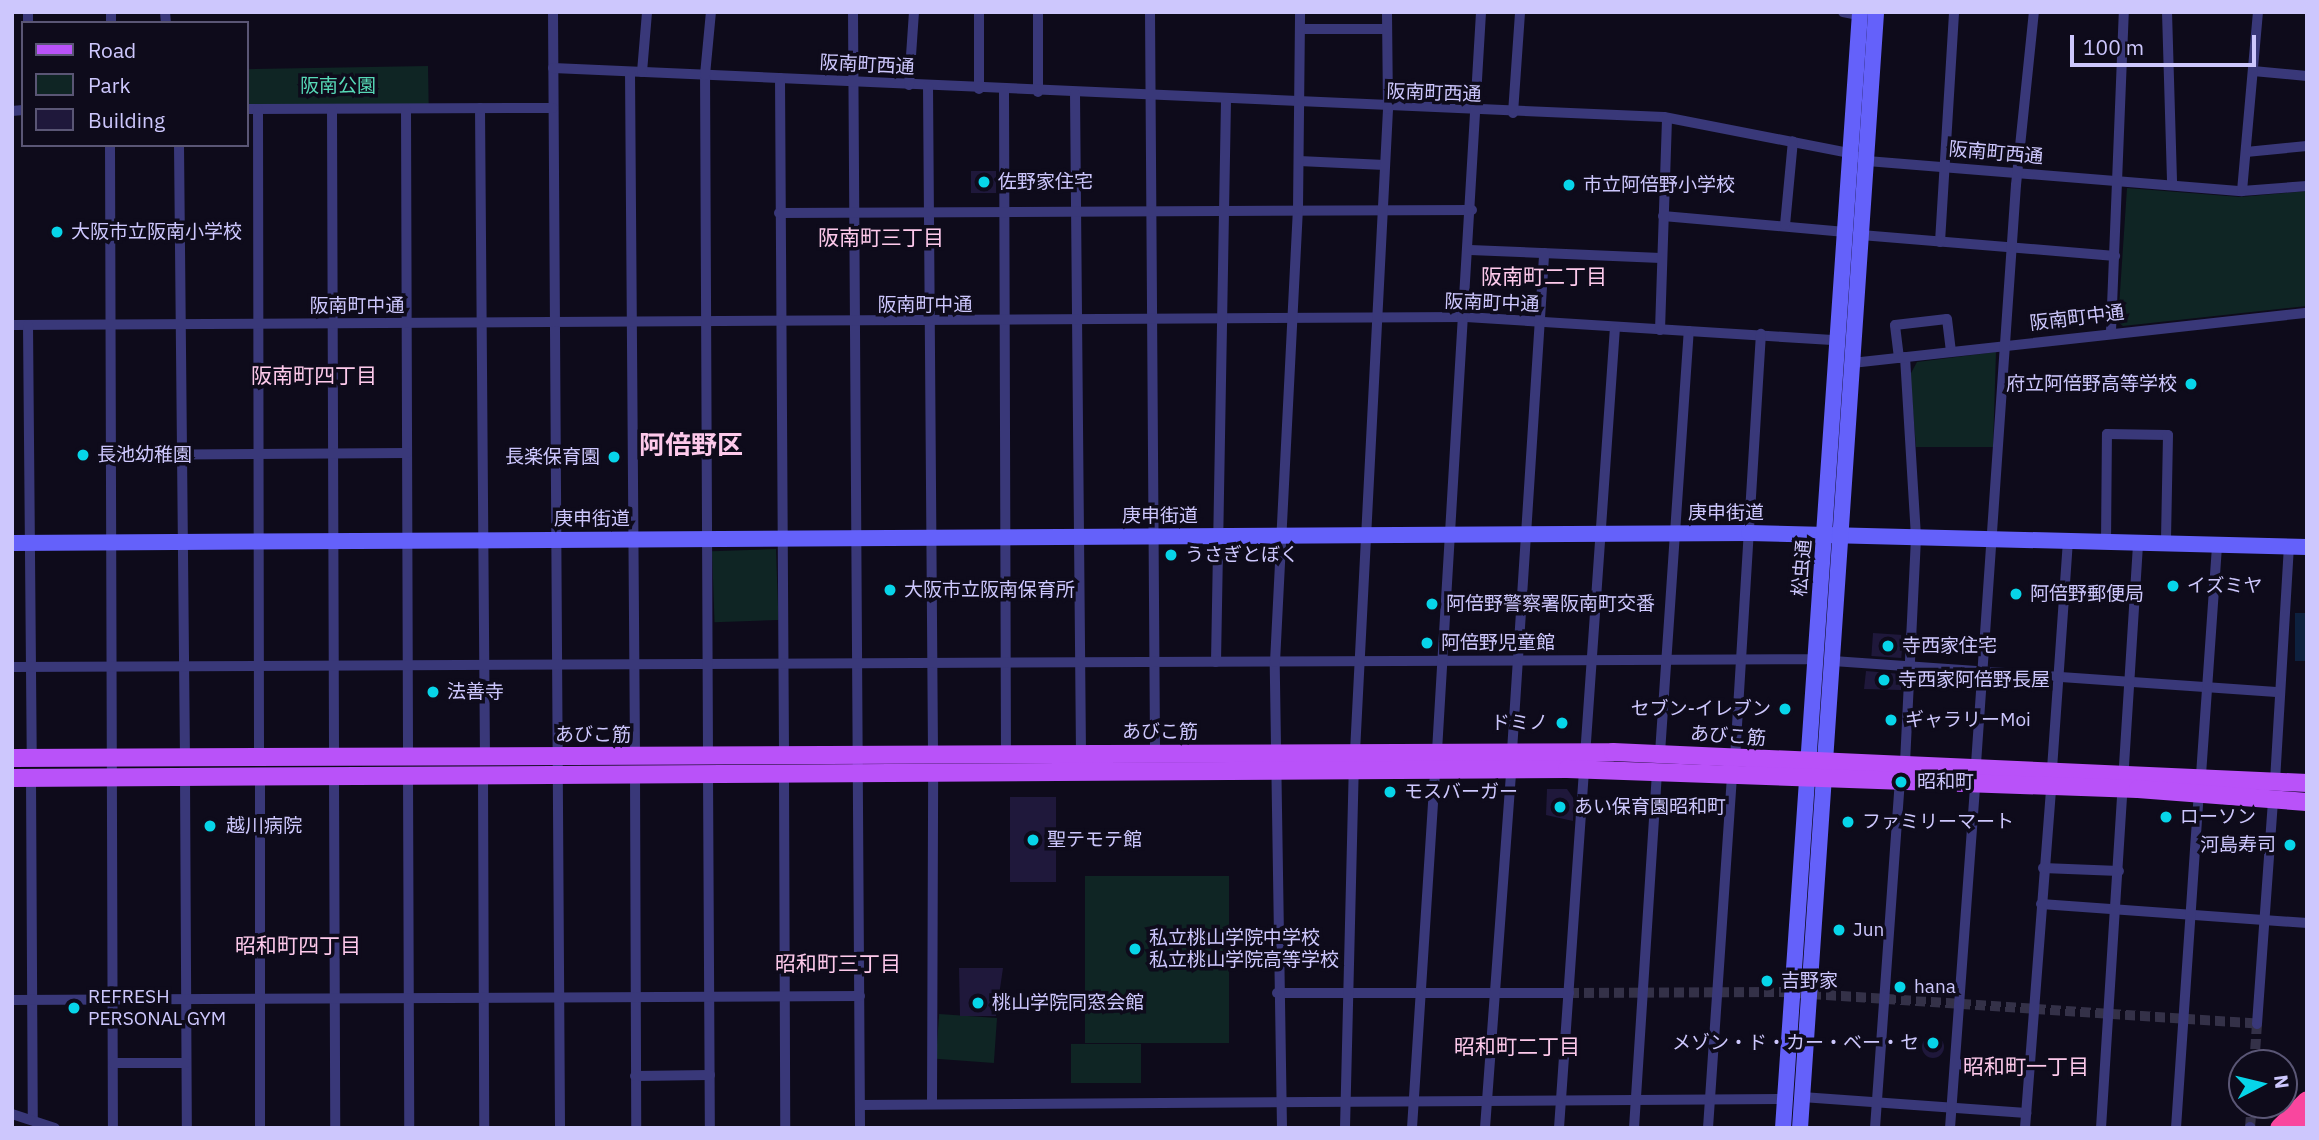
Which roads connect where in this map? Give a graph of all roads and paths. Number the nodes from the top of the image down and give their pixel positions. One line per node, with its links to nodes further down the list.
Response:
1 (553, 12): 23 (street)
2 (647, 12): 25 (street)
3 (711, 12): 26 (street)
4 (853, 12): 29 (street)
5 (914, 12): 30 (street)
6 (979, 12): 32 (street)
7 (1038, 12): 34 (street)
8 (1150, 12): 36 (street)
9 (1300, 12): 21 (street)
10 (1387, 12): 22 (street)
11 (1481, 12): 45 (street)
12 (1520, 12): 46 (street)
13 (1843, 12): 20 (street)
14 (1876, 12): 55 (street, 松虫通)
15 (1954, 12): 57 (street)
16 (2034, 12): 58 (street)
17 (2124, 12): 59 (street)
18 (2167, 12): 60 (street)
19 (2258, 12): 24 (street)
20 (1859, 14): 53 (street, 松虫通)
21 (1300, 29): 22 (street); 38 (street)
22 (1387, 29): 44 (street)
23 (553, 68): 25 (street, 阪南町西通); 40 (street)
24 (2253, 71): 27 (street); 52 (street)
25 (636, 72): 26 (street, 阪南町西通); 96 (street)
26 (705, 75): 28 (street, 阪南町西通); 97 (street)
27 (2307, 76)
28 (780, 78): 29 (street, 阪南町西通); 71 (street)
29 (852, 81): 30 (street, 阪南町西通); 72 (street)
30 (909, 85): 31 (street, 阪南町西通)
31 (928, 86): 32 (street, 阪南町西通); 70 (street)
32 (979, 89): 33 (street, 阪南町西通)
33 (1004, 90): 34 (street, 阪南町西通); 68 (street)
34 (1038, 92): 35 (street, 阪南町西通)
35 (1075, 94): 36 (street, 阪南町西通); 69 (street)
36 (1151, 98): 37 (street, 阪南町西通); 66 (street)
37 (1226, 102): 38 (street, 阪南町西通); 64 (street)
38 (1301, 104): 44 (street, 阪南町西通); 54 (street)
39 (480, 108): 40 (street); 43 (street); 94 (street)
40 (553, 108): 95 (street)
41 (252, 109): 42 (street); 100 (street)
42 (332, 109): 43 (street); 101 (street)
43 (405, 109): 102 (street)
44 (1388, 109): 45 (street, 阪南町西通); 56 (street)
45 (1476, 112): 46 (street, 阪南町西通); 67 (street)
46 (1514, 113): 47 (street, 阪南町西通)
47 (1667, 118): 48 (street, 阪南町西通); 73 (street)
48 (1793, 141): 53 (street, 阪南町西通); 74 (street)
49 (2307, 146): 52 (street)
50 (110, 147): 105 (street)
51 (179, 147): 99 (street)
52 (2246, 152): 62 (street)
53 (1849, 153): 55 (street, 阪南町西通); 75 (street, 松虫通)
54 (1299, 161): 56 (street); 65 (street)
55 (1867, 161): 57 (street, 阪南町西通); 76 (street, 松虫通)
56 (1385, 165): 63 (street)
57 (1947, 166): 58 (street, 阪南町西通); 77 (street)
58 (2020, 173): 59 (street, 阪南町西通); 78 (street)
59 (2118, 181): 60 (street, 阪南町西通); 81 (street)
60 (2172, 185): 62 (street, 阪南町西通)
61 (2307, 186): 62 (street, 阪南町西通)
62 (2242, 191)
63 (1383, 208): 65 (street); 67 (street); 85 (street)
64 (1224, 209): 65 (street); 66 (street); 86 (street)
65 (1298, 209): 87 (street)
66 (1151, 210): 69 (street); 88 (street)
67 (1472, 210): 79 (street)
68 (1002, 211): 69 (street); 70 (street); 91 (street)
69 (1076, 211): 92 (street)
70 (928, 212): 72 (street); 98 (street)
71 (779, 213): 72 (street); 89 (street)
72 (853, 213): 90 (street)
73 (1663, 216): 74 (street); 82 (street)
74 (1785, 225): 75 (street)
75 (1844, 232): 111 (street, 松虫通)
76 (1861, 235): 77 (street); 115 (street, 松虫通)
77 (1940, 242): 78 (street)
78 (2013, 248): 81 (street); 112 (street)
79 (1470, 250): 80 (street); 84 (street)
80 (1544, 253): 82 (street); 93 (street)
81 (2115, 256): 109 (street)
82 (1661, 258): 107 (street)
83 (2307, 313): 109 (street, 阪南町中通)
84 (1466, 317): 85 (street, 阪南町中通); 93 (street, 阪南町中通); 126 (street)
85 (1377, 319): 87 (street, 阪南町中通); 131 (street)
86 (1221, 320): 87 (street, 阪南町中通); 88 (street, 阪南町中通); 130 (street)
87 (1292, 320): 134 (street)
88 (1152, 321): 92 (street, 阪南町中通); 125 (street)
89 (779, 322): 90 (street, 阪南町中通); 97 (street, 阪南町中通); 137 (street)
90 (854, 322): 98 (street, 阪南町中通); 132 (street)
91 (1003, 322): 92 (street, 阪南町中通); 98 (street, 阪南町中通); 133 (street)
92 (1077, 322): 129 (street)
93 (1542, 322): 106 (street, 阪南町中通); 127 (street)
94 (482, 323): 95 (street, 阪南町中通); 102 (street, 阪南町中通); 146 (street)
95 (556, 323): 96 (street, 阪南町中通); 141 (street)
96 (632, 323): 97 (street, 阪南町中通); 142 (street)
97 (705, 323): 136 (street)
98 (927, 323): 138 (street)
99 (181, 324): 100 (street, 阪南町中通); 105 (street, 阪南町中通); 120 (street)
100 (258, 324): 101 (street, 阪南町中通); 117 (street)
101 (333, 324): 102 (street, 阪南町中通); 118 (street)
102 (406, 324): 116 (street)
103 (12, 325): 104 (street, 阪南町中通)
104 (28, 325): 105 (street, 阪南町中通); 148 (street)
105 (112, 325): 119 (street)
106 (1615, 328): 107 (street, 阪南町中通); 122 (street)
107 (1660, 330): 108 (street, 阪南町中通)
108 (1689, 331): 110 (street, 阪南町中通); 123 (street)
109 (2111, 331): 112 (street, 阪南町中通)
110 (1761, 334): 111 (street, 阪南町中通); 121 (street)
111 (1836, 340): 124 (street, 松虫通)
112 (2004, 344): 113 (street, 阪南町中通); 143 (street)
113 (1951, 351): 114 (street, 阪南町中通); 114 (street)
114 (1902, 357): 115 (street, 阪南町中通); 135 (street)
115 (1852, 363): 128 (street, 松虫通)
116 (407, 453): 118 (street); 140 (street)
117 (259, 454): 118 (street); 120 (street); 139 (street)
118 (333, 454): 145 (street)
119 (111, 455): 120 (street); 149 (street)
120 (183, 455): 144 (street)
121 (1749, 533): 123 (street, 庚申街道); 124 (street, 庚申街道); 160 (street)
122 (1599, 535): 123 (street, 庚申街道); 127 (street, 庚申街道); 158 (street)
123 (1675, 535): 159 (street)
124 (1826, 535): 128 (street, 庚申街道); 157 (street, 松虫通)
125 (1153, 536): 129 (street, 庚申街道); 130 (street, 庚申街道); 165 (street)
126 (1450, 536): 127 (street, 庚申街道); 131 (street, 庚申街道); 162 (street)
127 (1527, 536): 163 (street)
128 (1843, 536): 135 (street, 庚申街道); 164 (street, 松虫通)
129 (1078, 537): 133 (street, 庚申街道); 171 (street)
130 (1219, 537): 134 (street, 庚申街道); 166 (street)
131 (1366, 537): 134 (street, 庚申街道); 161 (street)
132 (855, 538): 137 (street, 庚申街道); 138 (street, 庚申街道); 168 (street)
133 (1004, 538): 138 (street, 庚申街道); 170 (street)
134 (1283, 538): 167 (street)
135 (1916, 538): 143 (street, 庚申街道); 174 (street)
136 (706, 539): 137 (street, 庚申街道); 142 (street, 庚申街道); 173 (street)
137 (782, 539): 172 (street)
138 (930, 539): 169 (street)
139 (258, 540): 144 (street, 庚申街道); 145 (street, 庚申街道); 182 (street)
140 (407, 540): 145 (street, 庚申街道); 146 (street, 庚申街道); 181 (street)
141 (557, 540): 142 (street, 庚申街道); 146 (street, 庚申街道); 175 (street)
142 (631, 540): 176 (street)
143 (1993, 540): 150 (street, 庚申街道); 185 (street)
144 (183, 541): 149 (street, 庚申街道); 184 (street)
145 (333, 541): 183 (street)
146 (483, 541): 180 (street)
147 (12, 543): 148 (street, 庚申街道)
148 (30, 543): 149 (street, 庚申街道); 178 (street)
149 (111, 543): 179 (street)
150 (2068, 543): 151 (street, 庚申街道); 186 (street)
151 (2106, 543): 152 (street, 庚申街道); 153 (street)
152 (2138, 544): 153 (street, 庚申街道); 187 (street)
153 (2166, 544): 154 (street, 庚申街道)
154 (2217, 546): 155 (street, 庚申街道); 188 (street)
155 (2289, 547): 156 (street, 庚申街道); 189 (street)
156 (2307, 547)
157 (1815, 659): 160 (street); 216 (street, 松虫通)
158 (1592, 660): 159 (street); 163 (street); 206 (street)
159 (1666, 660): 160 (street); 194 (street)
160 (1741, 660): 203 (street)
161 (1360, 661): 162 (street); 167 (street); 205 (street)
162 (1442, 661): 163 (street); 190 (street)
163 (1517, 661): 191 (street)
164 (1833, 661): 174 (street); 217 (street, 松虫通)
165 (1154, 662): 166 (street); 171 (street); 193 (street)
166 (1216, 662): 167 (street)
167 (1275, 662): 204 (street)
168 (856, 663): 169 (street); 172 (street); 195 (street)
169 (930, 663): 170 (street); 192 (street)
170 (1004, 663): 171 (street); 198 (street)
171 (1080, 663): 196 (street)
172 (782, 664): 173 (street); 199 (street)
173 (707, 665): 176 (street); 197 (street)
174 (1910, 665): 185 (street); 207 (street)
175 (559, 666): 176 (street); 180 (street); 210 (street)
176 (633, 666): 211 (street)
177 (12, 667): 178 (street)
178 (30, 667): 179 (street); 202 (street)
179 (109, 667): 184 (street); 215 (street)
180 (484, 667): 181 (street); 209 (street)
181 (408, 668): 183 (street); 214 (street)
182 (259, 669): 183 (street); 184 (street); 212 (street)
183 (334, 669): 213 (street)
184 (184, 670): 200 (street)
185 (1983, 671): 186 (street); 208 (street)
186 (2058, 677): 187 (street); 230 (street)
187 (2131, 681): 188 (street); 232 (street)
188 (2207, 687): 189 (street); 225 (street)
189 (2280, 692): 233 (street)
190 (1437, 751): 191 (main road, あびこ筋); 205 (main road, あびこ筋)
191 (1512, 751): 206 (main road, あびこ筋)
192 (933, 753): 195 (main road, あびこ筋); 198 (main road, あびこ筋)
193 (1155, 753): 196 (main road, あびこ筋); 204 (main road, あびこ筋)
194 (1660, 753): 203 (main road, あびこ筋); 206 (main road, あびこ筋)
195 (857, 754): 199 (main road, あびこ筋); 221 (street)
196 (1081, 754): 198 (main road, あびこ筋)
197 (708, 755): 199 (main road, あびこ筋); 211 (main road, あびこ筋)
198 (1006, 755)
199 (784, 756)
200 (185, 757): 212 (main road, あびこ筋); 215 (main road, あびこ筋)
201 (12, 758): 202 (main road, あびこ筋)
202 (32, 758): 215 (main road, あびこ筋)
203 (1735, 758): 216 (main road, あびこ筋)
204 (1275, 761): 205 (main road, あびこ筋); 220 (main road, あびこ筋); 246 (street)
205 (1354, 761): 218 (main road, あびこ筋); 247 (street)
206 (1585, 761): 219 (main road, あびこ筋); 222 (main road, あびこ筋); 250 (street)
207 (1905, 762): 208 (main road, あびこ筋); 217 (main road, あびこ筋)
208 (1976, 764): 230 (main road, あびこ筋)
209 (484, 765): 210 (main road, あびこ筋); 214 (main road, あびこ筋); 255 (street)
210 (559, 765): 211 (main road, あびこ筋); 256 (street)
211 (635, 765): 223 (main road, あびこ筋); 257 (street)
212 (259, 766): 213 (main road, あびこ筋); 226 (main road, あびこ筋); 260 (street)
213 (334, 766): 214 (main road, あびこ筋); 253 (street)
214 (408, 766): 254 (street)
215 (111, 767): 226 (main road, あびこ筋); 229 (main road, あびこ筋); 263 (street)
216 (1807, 769): 217 (main road, あびこ筋); 227 (main road, あびこ筋); 275 (street, 松虫通)
217 (1826, 769): 231 (main road, あびこ筋); 272 (street, 松虫通)
218 (1435, 770): 219 (main road, あびこ筋); 248 (street)
219 (1511, 770): 249 (street)
220 (933, 772): 221 (main road, あびこ筋); 283 (street)
221 (858, 773): 224 (main road, あびこ筋); 251 (street)
222 (1657, 773): 227 (main road, あびこ筋); 273 (street)
223 (708, 774): 224 (main road, あびこ筋); 258 (street)
224 (784, 774): 252 (street)
225 (2201, 775): 232 (main road, あびこ筋); 233 (main road, あびこ筋)
226 (185, 776): 259 (street)
227 (1732, 776): 274 (street)
228 (12, 778): 229 (main road, あびこ筋)
229 (32, 778): 262 (street)
230 (2052, 778): 232 (main road, あびこ筋); 235 (main road, あびこ筋); 239 (street)
231 (1900, 780): 235 (main road, あびこ筋); 281 (street)
232 (2125, 781): 236 (main road, あびこ筋); 240 (street)
233 (2275, 781): 234 (main road, あびこ筋)
234 (2307, 783)
235 (1975, 784): 267 (street)
236 (2199, 794): 237 (main road, あびこ筋); 243 (street)
237 (2273, 800): 238 (main road, あびこ筋); 244 (street)
238 (2307, 802)
239 (2043, 868): 240 (street); 241 (street)
240 (2119, 871): 242 (street)
241 (2041, 904): 242 (street); 268 (street)
242 (2117, 909): 243 (street); 313 (street)
243 (2188, 915): 244 (street); 314 (street)
244 (2264, 919): 245 (street); 264 (street)
245 (2307, 923)
246 (1278, 993): 247 (street); 282 (street)
247 (1346, 993): 248 (street); 279 (street)
248 (1421, 993): 249 (street); 280 (street)
249 (1493, 993): 250 (street); 276 (street)
250 (1569, 993): 277 (street)
251 (860, 996): 252 (street); 284 (street)
252 (784, 997): 258 (street); 299 (street)
253 (334, 998): 254 (street); 260 (street); 293 (street)
254 (409, 998): 255 (street); 294 (street)
255 (483, 998): 256 (street); 295 (street)
256 (560, 998): 257 (street); 296 (street)
257 (636, 998): 258 (street); 270 (street)
258 (708, 998): 269 (street)
259 (185, 999): 260 (street); 263 (street); 266 (street)
260 (259, 999): 292 (street)
261 (12, 1000): 262 (street)
262 (31, 1000): 263 (street); 288 (street)
263 (113, 1000): 265 (street)
264 (2257, 1024)
265 (113, 1063): 266 (street); 290 (street)
266 (186, 1063): 291 (street)
267 (1955, 1064): 268 (street); 285 (street)
268 (2029, 1070): 286 (street)
269 (710, 1075): 270 (street); 298 (street)
270 (635, 1076): 297 (street)
271 (2307, 1093): 315 (street)
272 (1802, 1097): 281 (street); 309 (street, 松虫通)
273 (1636, 1099): 274 (street); 277 (street); 306 (street)
274 (1710, 1099): 275 (street); 307 (street)
275 (1785, 1099): 308 (street, 松虫通)
276 (1487, 1100): 277 (street); 280 (street); 304 (street)
277 (1561, 1100): 305 (street)
278 (2307, 1101): 316 (highway)
279 (1346, 1102): 280 (street); 282 (street); 302 (street)
280 (1413, 1102): 303 (street)
281 (1877, 1102): 285 (street); 310 (street)
282 (1281, 1103): 283 (street); 301 (street)
283 (932, 1104): 284 (street)
284 (860, 1105): 300 (street)
285 (1952, 1107): 286 (street); 311 (street)
286 (2026, 1113): 312 (street)
287 (12, 1114): 288 (street)
288 (33, 1120): 289 (street)
289 (55, 1128)
290 (113, 1128)
291 (187, 1128)
292 (260, 1128)
293 (335, 1128)
294 (409, 1128)
295 (484, 1128)
296 (560, 1128)
297 (636, 1128)
298 (710, 1128)
299 (785, 1128)
300 (860, 1128)
301 (1282, 1128)
302 (1345, 1128)
303 (1412, 1128)
304 (1485, 1128)
305 (1559, 1128)
306 (1634, 1128)
307 (1708, 1128)
308 (1783, 1128)
309 (1800, 1128)
310 (1875, 1128)
311 (1950, 1128)
312 (2025, 1128)
313 (2101, 1128)
314 (2176, 1128)
315 (2272, 1128)
316 (2280, 1128)

